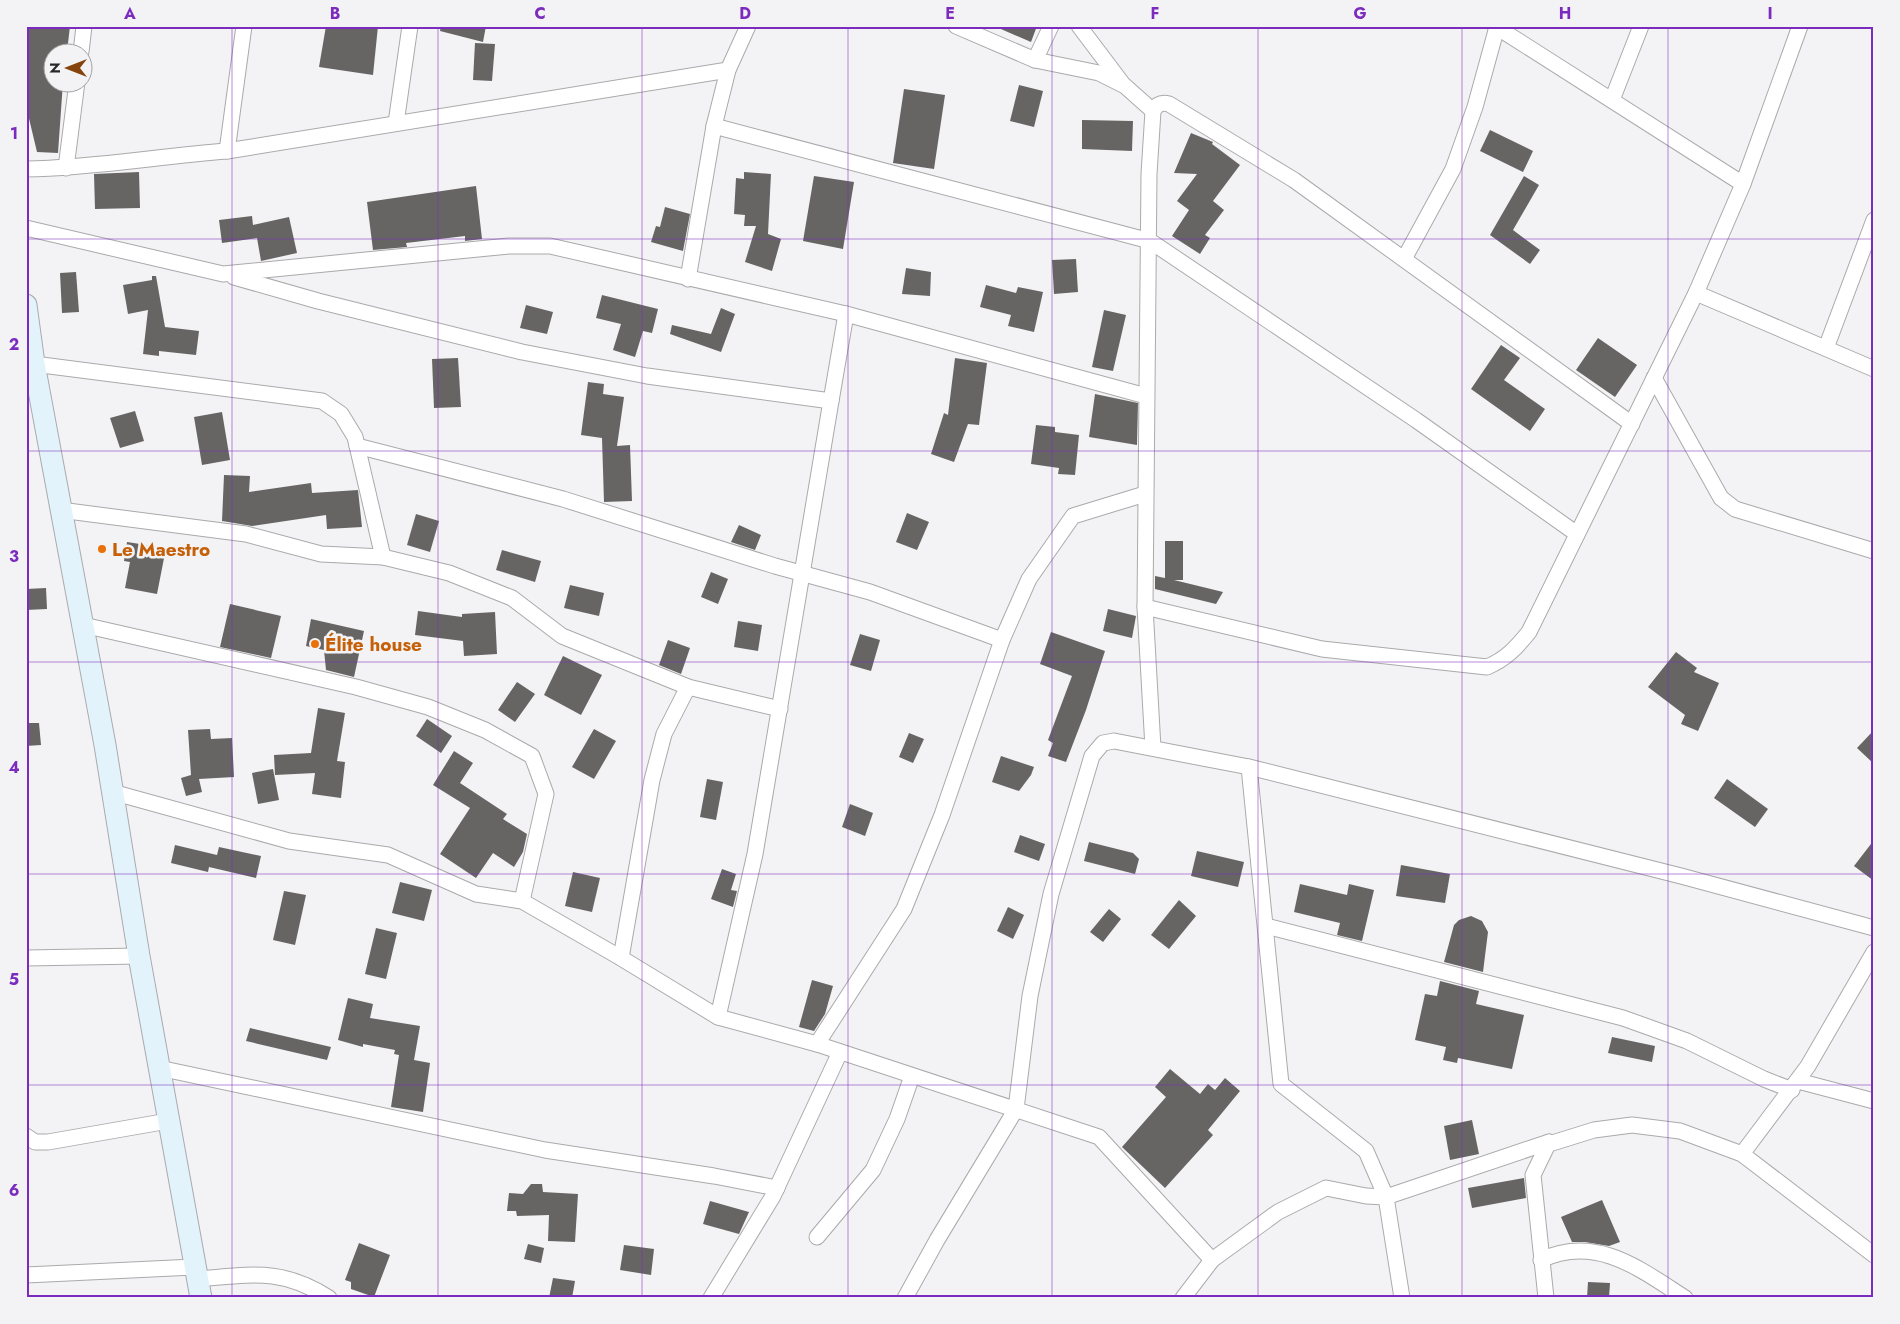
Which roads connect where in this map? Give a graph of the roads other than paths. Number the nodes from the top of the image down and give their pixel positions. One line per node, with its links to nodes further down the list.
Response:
1 (84, 26): 11 (street)
2 (244, 26): 20 (street)
3 (410, 26): 18 (street)
4 (748, 26): 13 (street)
5 (956, 26): 12 (street)
6 (1051, 26): 12 (street)
7 (1079, 26): 14 (street)
8 (1640, 26): 16 (street)
9 (1800, 26): 23 (street)
10 (1496, 27): 16 (street); 27 (street)
11 (82, 42)
12 (1035, 60): 14 (street)
13 (728, 70): 18 (street); 19 (street)
14 (1125, 86): 17 (street)
15 (76, 92): 21 (street)
16 (1612, 100): 23 (street)
17 (1153, 111): 26 (street); 27 (street)
18 (396, 124): 20 (street)
19 (714, 126): 26 (street); 29 (street)
20 (226, 151): 21 (street)
21 (66, 168): 22 (street)
22 (26, 169)
23 (1743, 184): 30 (street)
24 (1874, 220): 33 (street)
25 (26, 228): 28 (street)
26 (1150, 241): 37 (street); 43 (street)
27 (1404, 259): 39 (street)
28 (223, 274): 29 (street); 38 (street)
29 (688, 279): 32 (street)
30 (1696, 293): 33 (street); 36 (street)
31 (26, 305): 34 (main road)
32 (846, 314): 37 (street); 38 (street)
33 (1826, 348): 35 (street)
34 (34, 364): 40 (street); 42 (main road)
35 (1874, 369)
36 (1654, 378): 39 (street); 44 (street)
37 (1146, 396): 41 (street)
38 (831, 401): 46 (street)
39 (1632, 424): 43 (street)
40 (357, 446): 45 (street); 46 (street)
41 (1145, 494): 47 (street); 49 (street)
42 (60, 510): 45 (street); 48 (main road)
43 (1577, 534): 47 (street)
44 (1874, 551)
45 (383, 557): 50 (street)
46 (802, 572): 49 (street); 51 (street)
47 (1145, 607): 52 (street)
48 (83, 625): 54 (main road); 55 (street)
49 (1002, 640): 63 (street)
50 (688, 687): 51 (street); 61 (street)
51 (780, 709): 62 (street)
52 (1153, 748): 53 (street); 69 (street)
53 (1249, 768): 56 (street); 57 (street)
54 (112, 792): 55 (street); 59 (main road)
55 (522, 901): 61 (street)
56 (1266, 926): 67 (street); 75 (street)
57 (1874, 928)
58 (1874, 952): 67 (street)
59 (139, 956): 60 (street); 65 (main road)
60 (26, 958)
61 (622, 958): 62 (street)
62 (718, 1018): 63 (street)
63 (818, 1044): 64 (street)
64 (840, 1052): 66 (street); 74 (street)
65 (159, 1068): 70 (main road); 74 (street)
66 (912, 1076): 69 (street); 76 (street)
67 (1795, 1086): 68 (street); 73 (street)
68 (1874, 1101)
69 (1016, 1110): 78 (street); 84 (street)
70 (168, 1121): 71 (street); 81 (main road)
71 (26, 1136)
72 (1549, 1142): 73 (street); 75 (street); 79 (street)
73 (1742, 1154): 77 (street)
74 (777, 1188): 83 (street)
75 (1386, 1197): 78 (street); 86 (street)
76 (817, 1237)
77 (1874, 1255)
78 (1212, 1260): 85 (street)
79 (1541, 1260): 87 (street); 88 (street)
80 (26, 1275): 81 (street)
81 (197, 1281): 82 (street)
82 (329, 1298)
83 (711, 1298)
84 (905, 1298)
85 (1183, 1298)
86 (1402, 1298)
87 (1546, 1298)
88 (1685, 1298)

